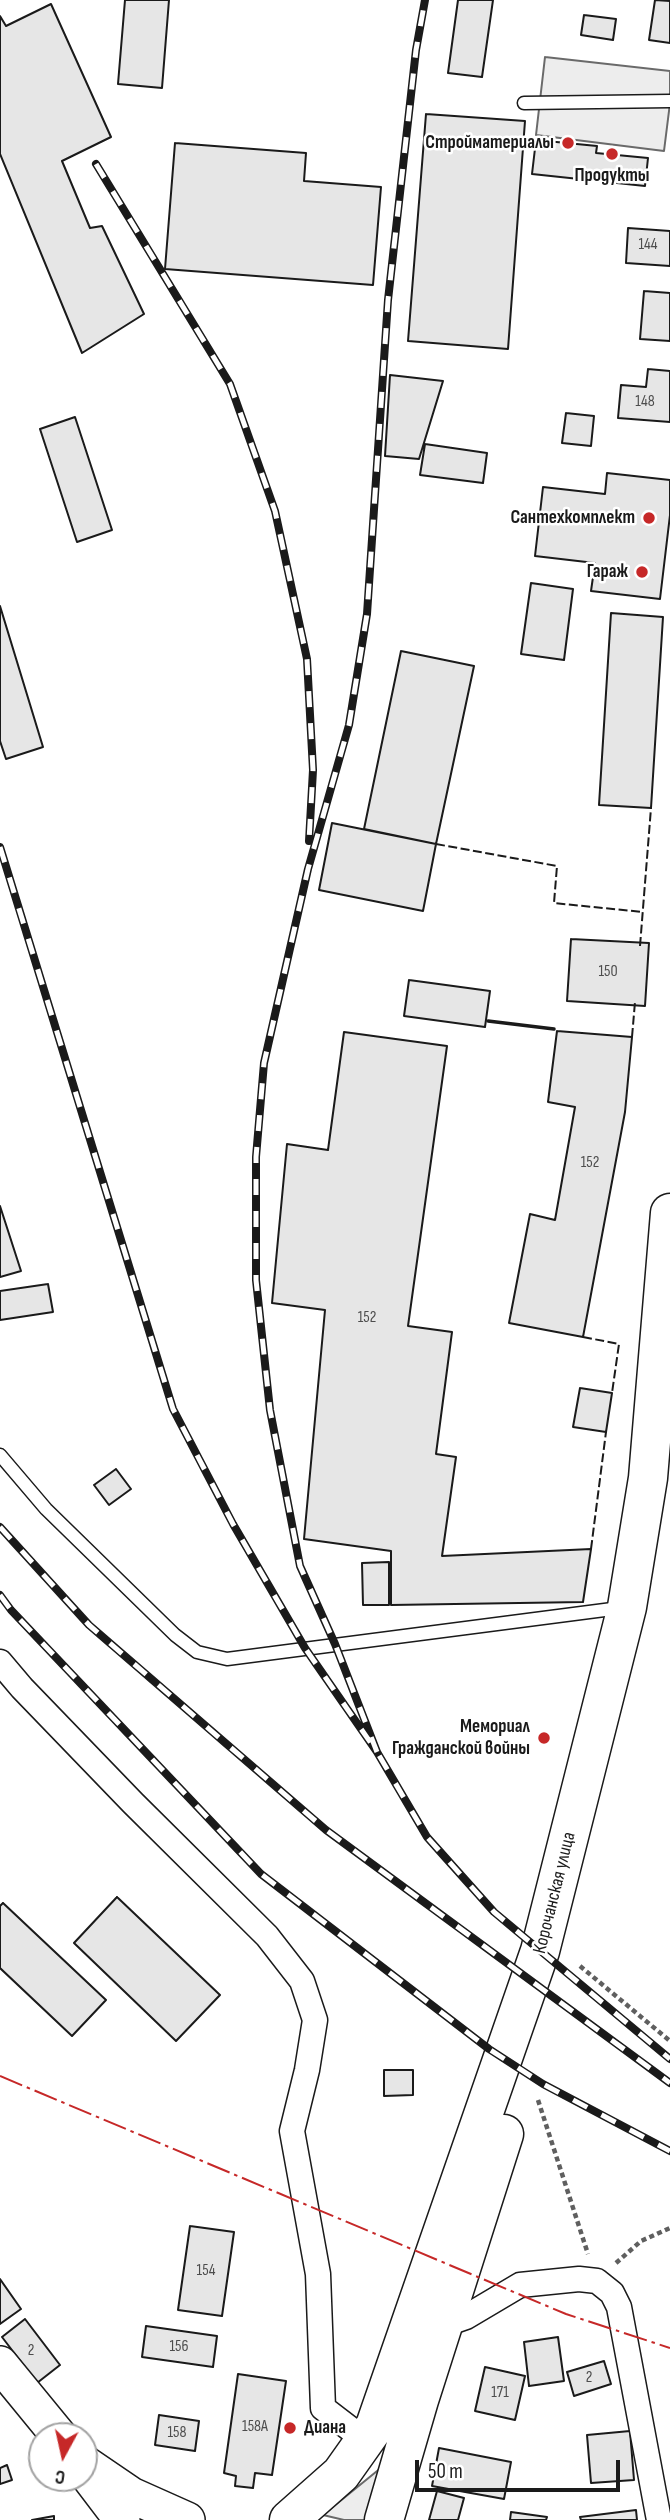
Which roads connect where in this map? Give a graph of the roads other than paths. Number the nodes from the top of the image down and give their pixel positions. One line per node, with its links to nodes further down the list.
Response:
1 (670, 101): 2 (lane)
2 (524, 103)
3 (670, 1213): 6 (main road, Корочанская улица)
4 (0, 1455): 6 (lane)
5 (670, 1491): 8 (main road, Корочанская улица)
6 (627, 1607): 11 (main road, Корочанская улица)
7 (0, 1662): 11 (street)
8 (443, 2325): 17 (main road, Корочанская улица); 18 (street)
9 (0, 2364): 10 (street)
10 (47, 2422)
11 (366, 2441): 16 (main road, Корочанская улица)
12 (98, 2473): 15 (street)
13 (98, 2488): 14 (street)
14 (122, 2520)
15 (187, 2520)
16 (289, 2520)
17 (384, 2520)
18 (659, 2520)

